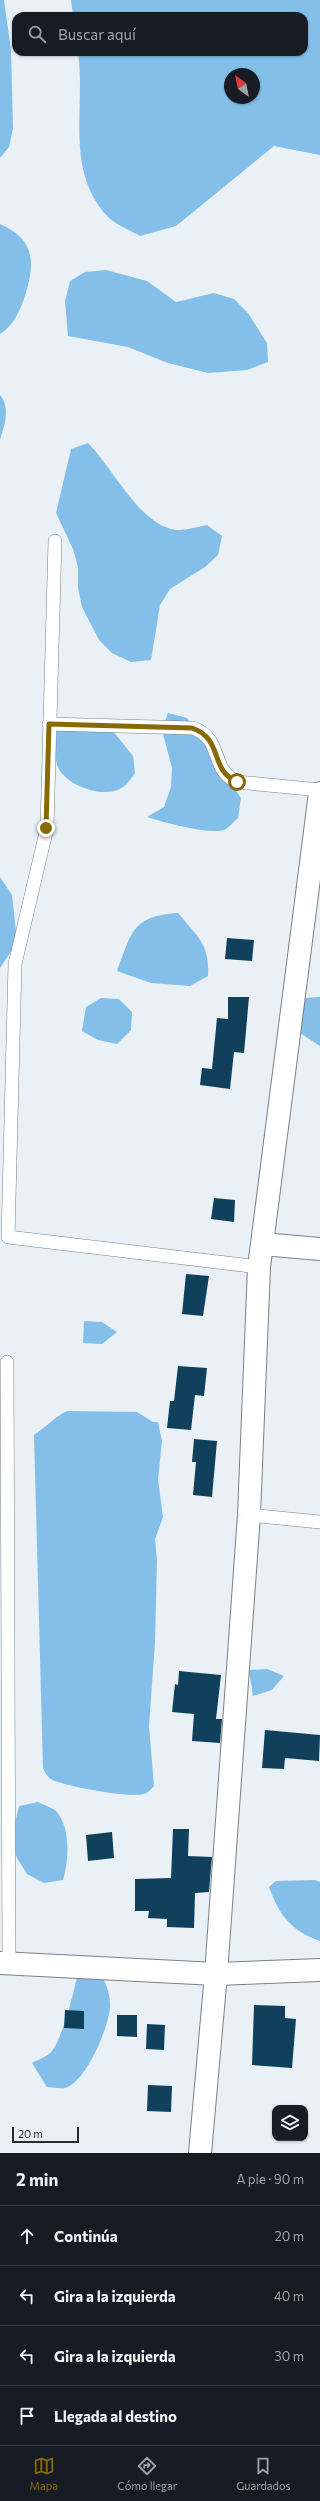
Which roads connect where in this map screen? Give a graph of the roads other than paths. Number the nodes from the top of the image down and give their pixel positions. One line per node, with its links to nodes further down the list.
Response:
1 (55, 540): 2 (lane)
2 (49, 724): 3 (lane); 7 (lane)
3 (320, 790)
4 (320, 793): 5 (street)
5 (262, 1244): 6 (street); 7 (street)
6 (320, 1249)
7 (259, 1267): 9 (street)
8 (7, 1362): 11 (lane)
9 (249, 1515): 10 (lane); 13 (street)
10 (320, 1522)
11 (4, 1963): 13 (street)
12 (320, 1970): 13 (street)
13 (216, 1974): 14 (street)
14 (200, 2153)

